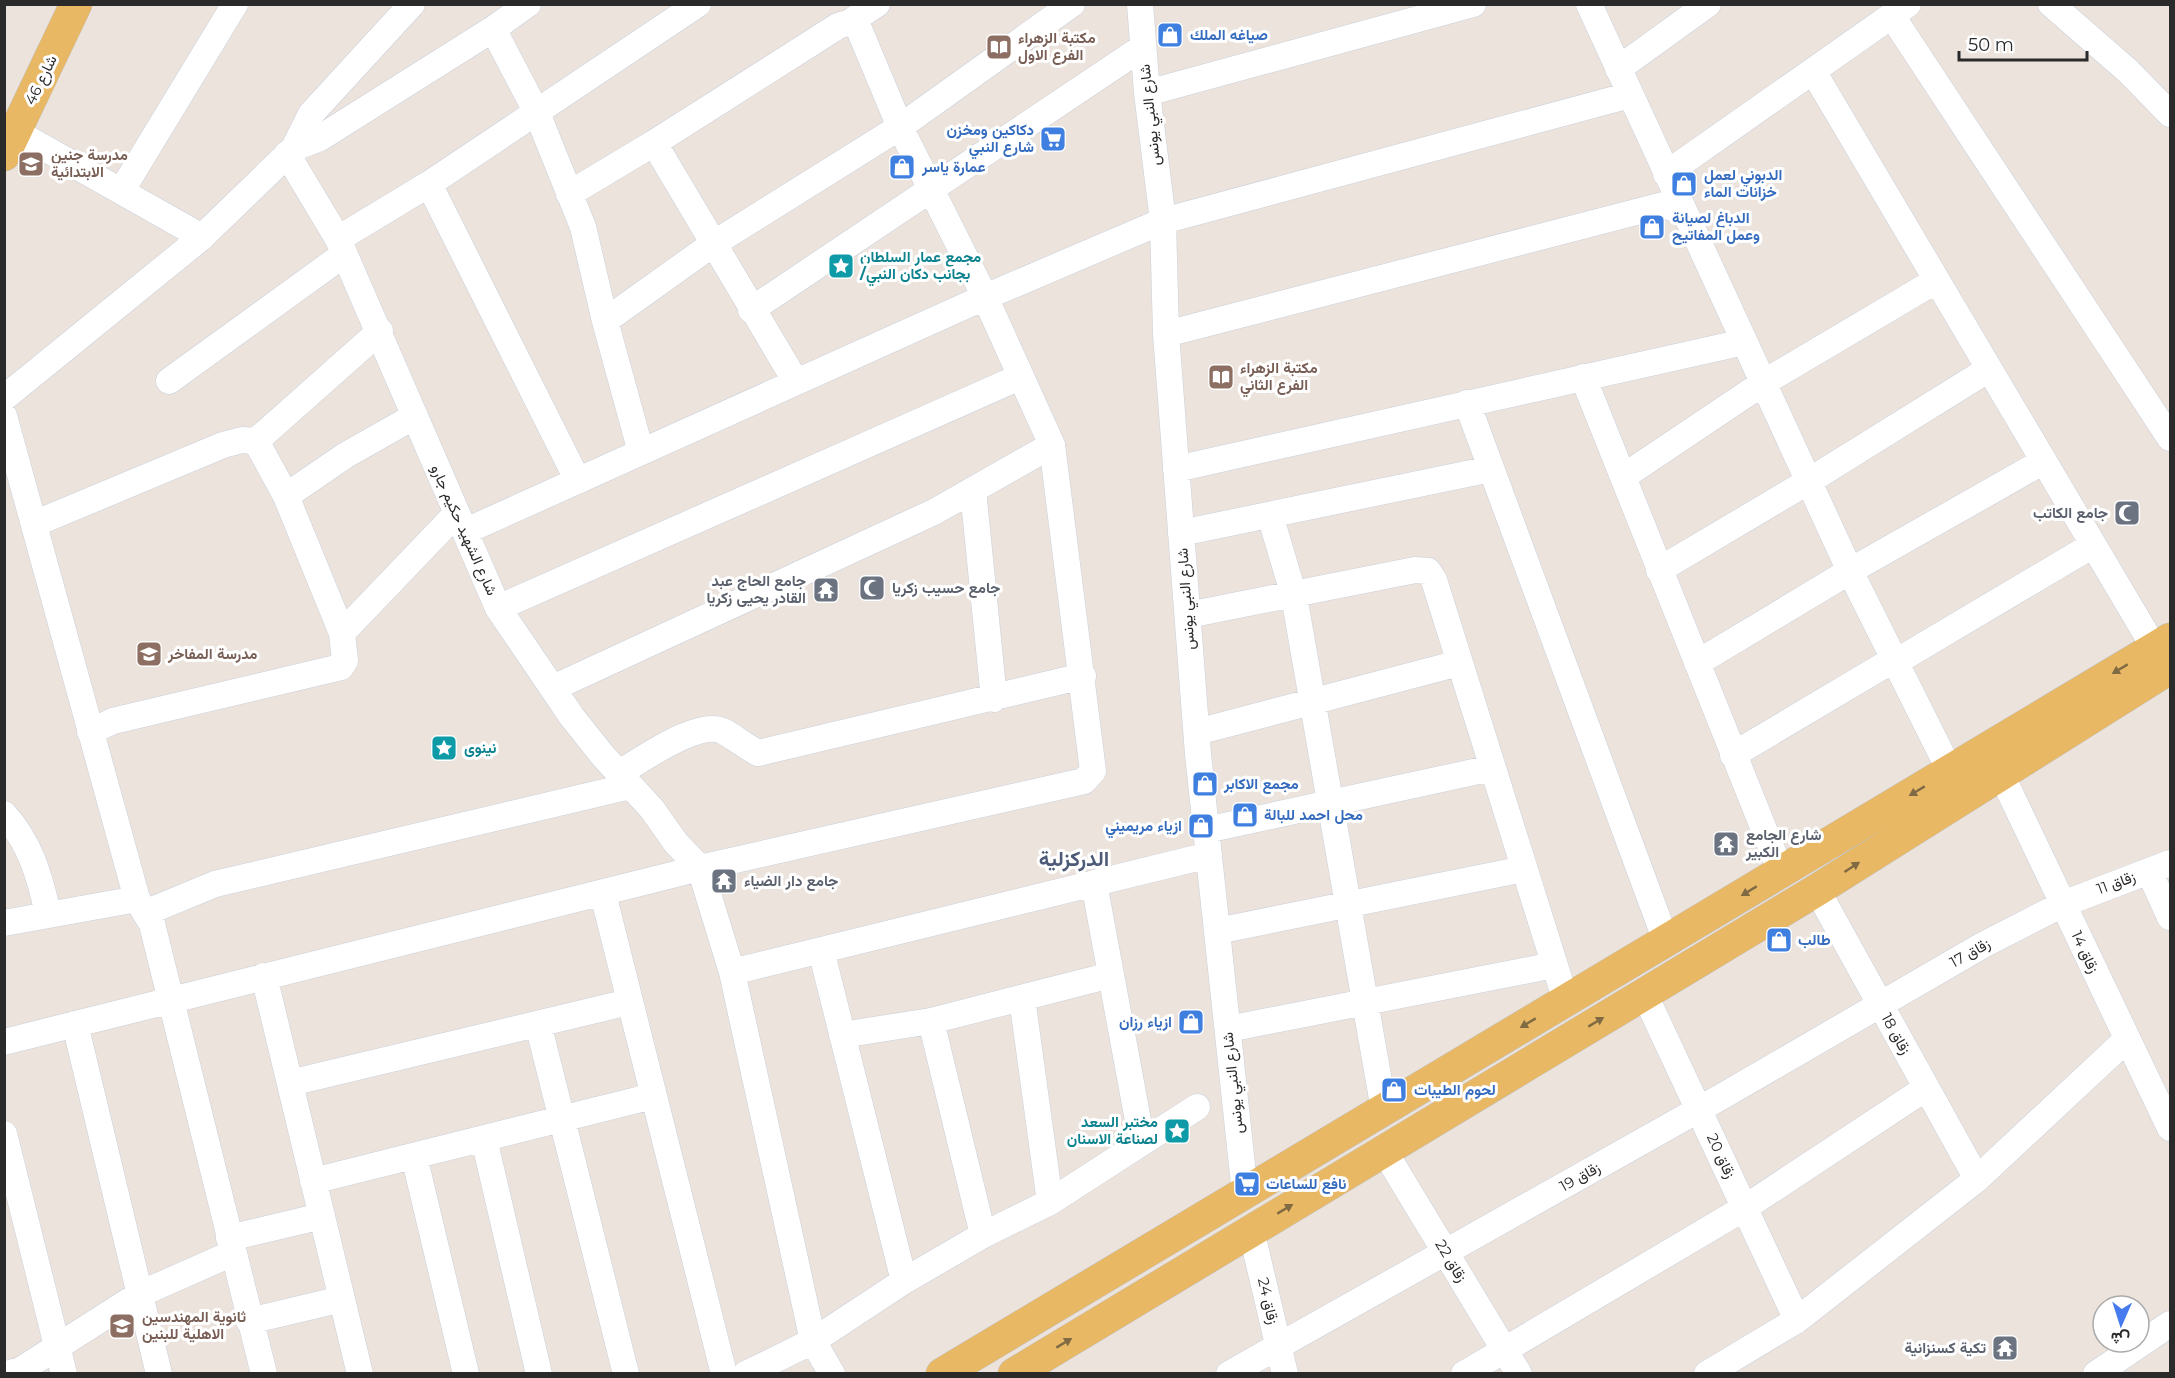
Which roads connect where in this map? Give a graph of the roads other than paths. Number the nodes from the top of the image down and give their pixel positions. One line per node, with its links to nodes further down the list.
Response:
1 (76, 4): 25 (main road, شارع 46)
2 (235, 4): 30 (street)
3 (412, 4): 26 (street)
4 (528, 4): 15 (street)
5 (698, 4): 21 (street)
6 (877, 4): 14 (street)
7 (1072, 4): 23 (street)
8 (1140, 4): 16 (street, شارع النبي يونس)
9 (1473, 4): 19 (street)
10 (1588, 4): 17 (street)
11 (1708, 4): 17 (street)
12 (2051, 4): 22 (street)
13 (1900, 10): 18 (street); 54 (street)
14 (850, 22): 23 (street); 24 (street)
15 (493, 29): 21 (street); 26 (street)
16 (1143, 47): 19 (street, شارع النبي يونس); 29 (street)
17 (1618, 69): 20 (street)
18 (1813, 71): 27 (street); 37 (street)
19 (1147, 93): 33 (street, شارع النبي يونس)
20 (1630, 95): 27 (street); 33 (street)
21 (537, 113): 28 (street); 31 (street)
22 (2170, 114)
23 (900, 127): 29 (street); 35 (street)
24 (654, 143): 31 (street); 35 (street)
25 (10, 144): 30 (street)
26 (291, 151): 34 (street); 36 (street, شارع الشهيد حكيم جارو)
27 (1666, 174): 32 (street)
28 (429, 184): 36 (street); 62 (street)
29 (931, 188): 38 (street); 39 (street)
30 (122, 190): 34 (street)
31 (569, 194): 40 (street)
32 (1684, 212): 42 (street); 43 (street)
33 (1163, 221): 38 (street); 42 (street, شارع النبي يونس)
34 (202, 237): 50 (street)
35 (713, 244): 39 (street); 40 (street)
36 (340, 247): 41 (street, شارع الشهيد حكيم جارو); 47 (street)
37 (1937, 280): 44 (street); 49 (street)
38 (985, 297): 45 (street); 48 (street)
39 (751, 310): 48 (street)
40 (605, 321): 57 (street)
41 (380, 331): 53 (street, شارع الشهيد حكيم جارو); 55 (street)
42 (1166, 334): 59 (street, شارع النبي يونس)
43 (1744, 342): 46 (street); 49 (street)
44 (1989, 369): 58 (street); 63 (street)
45 (1020, 377): 56 (street); 74 (street)
46 (1583, 377): 51 (street); 61 (street)
47 (169, 381)
48 (796, 382): 57 (street)
49 (1763, 383): 61 (street); 63 (street)
50 (4, 398)
51 (1467, 404): 59 (street); 60 (street)
52 (4, 416): 68 (street)
53 (415, 416): 65 (street); 67 (street, شارع الشهيد حكيم جارو)
54 (2170, 438)
55 (256, 441): 65 (street); 68 (street)
56 (1052, 445): 64 (street); 81 (street)
57 (641, 452): 62 (street)
58 (2044, 461): 70 (street); 72 (street)
59 (1176, 469): 69 (street, شارع النبي يونس)
60 (1491, 469): 66 (street); 109 (street)
61 (1623, 477): 71 (street)
62 (578, 481): 67 (street)
63 (1809, 482): 71 (street); 72 (street)
64 (973, 490): 82 (street); 83 (street)
65 (286, 496): 76 (street)
66 (1270, 515): 69 (street); 73 (street)
67 (461, 523): 74 (street, شارع الشهيد حكيم جارو); 76 (street)
68 (34, 524): 85 (street)
69 (1181, 533): 75 (street, شارع النبي يونس)
70 (2093, 545): 77 (street); 80 (street)
71 (1659, 570): 79 (street)
72 (1850, 571): 79 (street); 80 (street)
73 (1294, 596): 75 (street); 78 (street); 84 (street)
74 (498, 608): 82 (street, شارع الشهيد حكيم جارو)
75 (1188, 615): 86 (street, شارع النبي يونس)
76 (342, 633): 85 (street)
77 (2165, 652): 89 (main road, one-way to 89); 90 (main road)
78 (1458, 663): 84 (street); 88 (street)
79 (1697, 663): 87 (street)
80 (1894, 663): 87 (street); 89 (street)
81 (1083, 676): 83 (street); 96 (street)
82 (553, 688): 91 (street, شارع الشهيد حكيم جارو)
83 (994, 699): 91 (street)
84 (1312, 700): 86 (street); 92 (street)
85 (90, 732): 104 (street)
86 (1197, 732): 94 (street, شارع النبي يونس)
87 (1734, 755): 98 (street)
88 (1492, 768): 92 (street); 97 (street)
89 (1950, 771): 98 (main road, one-way to 98)
90 (2001, 774): 100 (main road, one-way to 90); 103 (street, زقاق 14)
91 (625, 779): 96 (street, شارع الشهيد حكيم جارو); 104 (street)
92 (1330, 803): 94 (street); 102 (street)
93 (7, 821): 105 (street)
94 (1208, 843): 99 (street); 108 (street, شارع النبي يونس)
95 (2160, 867): 103 (street, زقاق 11); 106 (street)
96 (700, 868): 101 (street); 112 (street)
97 (1524, 869): 102 (street); 111 (street)
98 (1780, 872): 109 (main road, one-way to 109)
99 (1094, 883): 110 (street); 113 (street)
100 (1817, 890): 115 (main road); 121 (street, زقاق 18)
101 (603, 894): 114 (street); 119 (street)
102 (1347, 903): 108 (street); 120 (street)
103 (2062, 904): 121 (street, زقاق 17); 127 (street, زقاق 14)
104 (141, 906): 105 (street); 117 (street)
105 (48, 914): 107 (street)
106 (2170, 917)
107 (4, 922)
108 (1217, 931): 125 (street, شارع النبي يونس)
109 (1666, 941): 118 (main road)
110 (821, 950): 112 (street); 126 (street)
111 (1554, 965): 118 (street); 120 (street)
112 (732, 972): 159 (street)
113 (1111, 975): 116 (street); 139 (street)
114 (264, 976): 117 (street); 129 (street)
115 (1644, 993): 134 (street, زقاق 20); 140 (main road, one-way to 115)
116 (1022, 998): 122 (street); 146 (street)
117 (172, 1000): 123 (street); 151 (street)
118 (1566, 1001): 133 (main road, one-way to 133)
119 (629, 1002): 124 (street); 131 (street)
120 (1365, 1002): 125 (street); 133 (street)
121 (1880, 1005): 130 (street, زقاق 18); 134 (street, زقاق 19)
122 (931, 1021): 126 (street); 150 (street)
123 (75, 1024): 128 (street); 154 (street)
124 (538, 1024): 129 (street); 135 (street)
125 (1227, 1029): 145 (street, شارع النبي يونس)
126 (842, 1035): 153 (street)
127 (2126, 1040): 136 (street, زقاق 14); 143 (street)
128 (4, 1042)
129 (290, 1083): 144 (street)
130 (1926, 1088): 143 (street, زقاق 18); 147 (street)
131 (653, 1096): 135 (street); 171 (street)
132 (1197, 1107): 139 (street)
133 (1383, 1110): 145 (main road)
134 (1699, 1110): 147 (street, زقاق 20); 152 (street, زقاق 19)
135 (562, 1120): 138 (street); 170 (street)
136 (2170, 1128)
137 (4, 1134): 142 (street)
138 (484, 1139): 141 (street); 169 (street)
139 (1142, 1142): 146 (street)
140 (1383, 1149): 149 (main road, one-way to 140); 152 (street, زقاق 22)
141 (414, 1156): 144 (street); 168 (street)
142 (9, 1173): 160 (street)
143 (1977, 1179): 156 (street)
144 (313, 1181): 148 (street)
145 (1245, 1193): 174 (main road)
146 (1050, 1202): 150 (street)
147 (1746, 1207): 156 (street, زقاق 20); 162 (street)
148 (322, 1216): 151 (street); 155 (street)
149 (1251, 1230): 161 (street, زقاق 24); 175 (main road, one-way to 149)
150 (983, 1235): 153 (street)
151 (231, 1245): 154 (street); 157 (street)
152 (1446, 1252): 161 (street, زقاق 19); 162 (street, زقاق 22)
153 (904, 1281): 159 (street)
154 (140, 1294): 160 (street); 165 (street)
155 (342, 1299): 157 (street); 167 (street)
156 (1797, 1320): 180 (street)
157 (249, 1321): 166 (street)
158 (2170, 1324): 181 (street)
159 (813, 1341): 172 (street); 173 (street)
160 (57, 1345): 163 (street); 164 (street)
161 (1279, 1346): 176 (street, زقاق 19); 177 (street, زقاق 24)
162 (1504, 1349): 178 (street); 179 (street, زقاق 22)
163 (10, 1373)
164 (64, 1374)
165 (159, 1374)
166 (264, 1374)
167 (360, 1374)
168 (466, 1374)
169 (539, 1374)
170 (626, 1374)
171 (724, 1374)
172 (746, 1374)
173 (832, 1374)
174 (942, 1374)
175 (1014, 1374)
176 (1228, 1374)
177 (1285, 1374)
178 (1464, 1374)
179 (1519, 1374)
180 (1707, 1374)
181 (2096, 1374)

